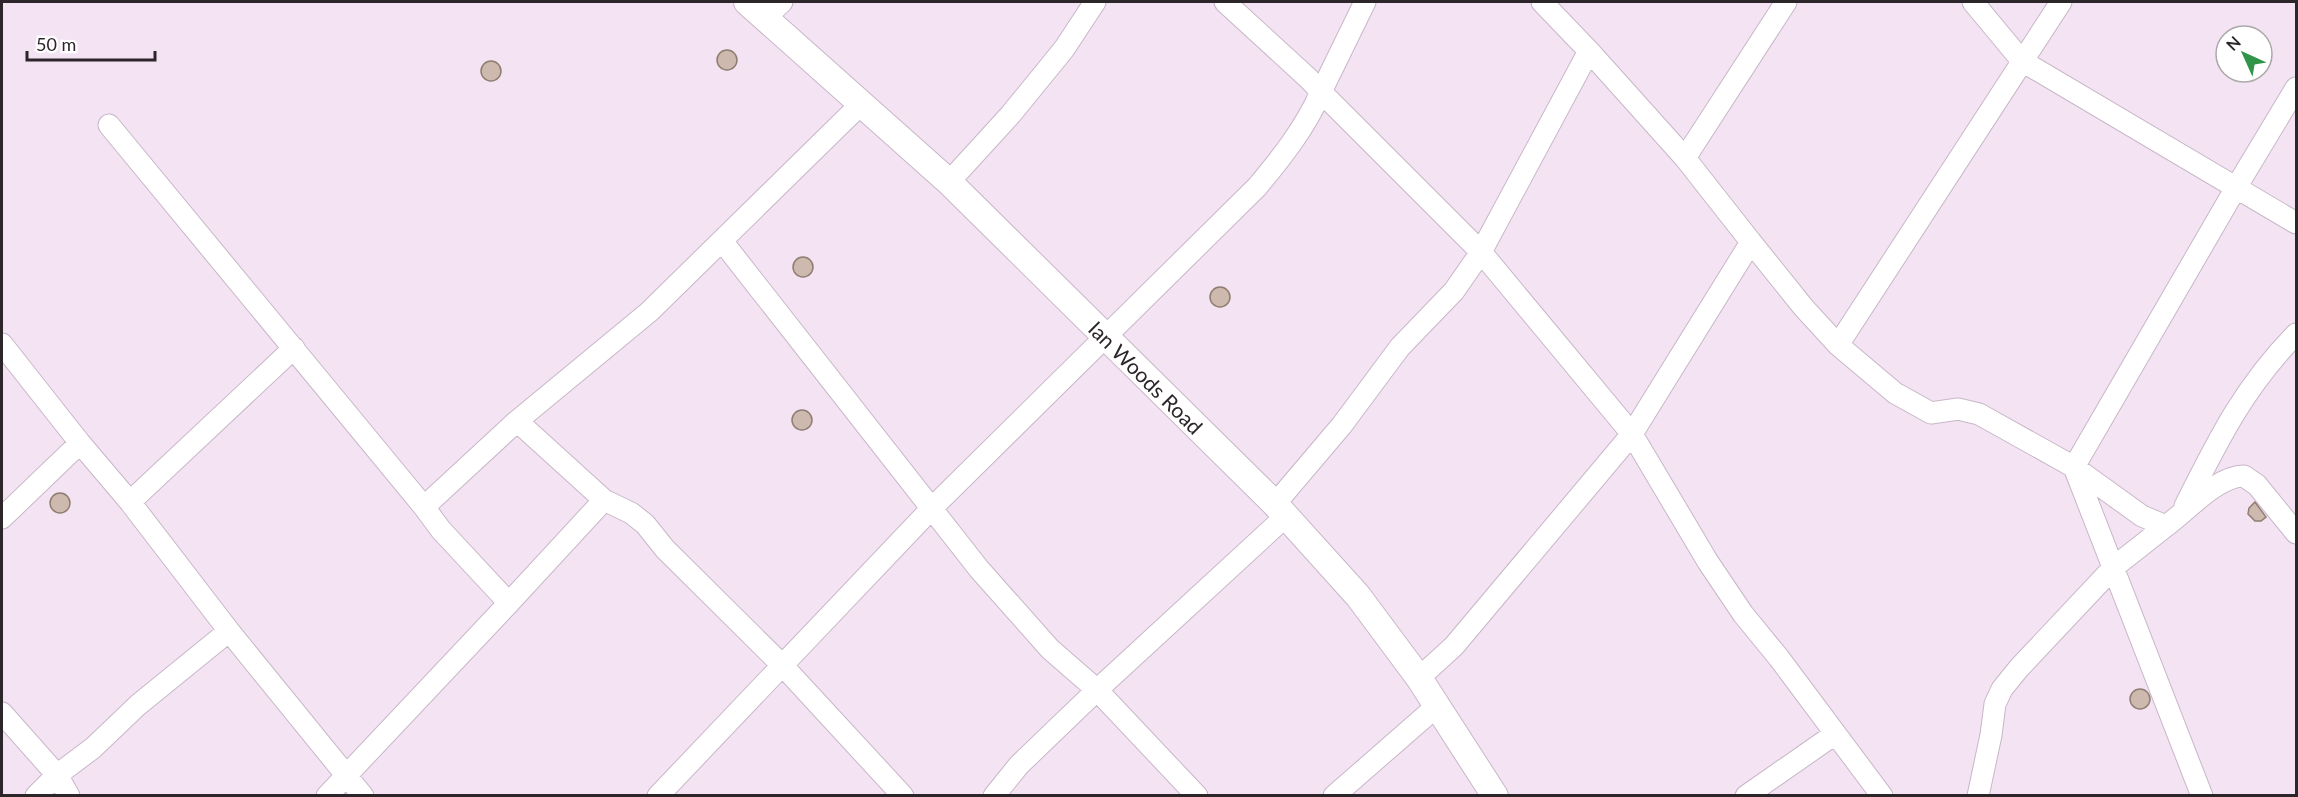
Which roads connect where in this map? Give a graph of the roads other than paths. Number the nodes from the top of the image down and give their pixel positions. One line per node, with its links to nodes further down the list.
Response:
1 (1095, 2): 16 (street)
2 (1225, 2): 12 (street)
3 (1365, 2): 12 (street)
4 (1542, 2): 9 (street)
5 (1786, 2): 15 (street)
6 (1973, 2): 10 (street)
7 (2061, 2): 10 (street)
8 (765, 7): 13 (street, Ian Woods Road)
9 (1589, 51): 15 (street); 21 (street)
10 (2022, 61): 17 (street); 25 (street)
11 (2296, 88): 17 (street)
12 (1320, 92): 21 (street); 23 (street)
13 (861, 104): 16 (street, Ian Woods Road); 19 (street)
14 (109, 125): 26 (street)
15 (1685, 158): 20 (street)
16 (949, 182): 23 (street, Ian Woods Road)
17 (2236, 186): 18 (street); 30 (street)
18 (2296, 223)
19 (722, 240): 27 (street); 34 (street)
20 (1751, 242): 25 (street); 28 (street)
21 (1481, 252): 28 (street); 35 (street)
22 (2296, 334): 37 (street)
23 (1106, 338): 34 (street); 35 (street, Ian Woods Road)
24 (2, 344): 29 (street)
25 (1838, 345): 30 (street)
26 (294, 348): 32 (street); 33 (street)
27 (517, 421): 31 (street); 33 (street)
28 (1632, 434): 43 (street); 47 (street)
29 (80, 443): 32 (street); 36 (street)
30 (2074, 467): 37 (street); 39 (street)
31 (604, 500): 40 (street); 42 (street)
32 (130, 502): 41 (street)
33 (424, 507): 40 (street)
34 (931, 509): 42 (street); 44 (street)
35 (1280, 510): 43 (street, Ian Woods Road); 44 (street)
36 (2, 518)
37 (2174, 520): 38 (street); 39 (street)
38 (2296, 533)
39 (2114, 567): 62 (street); 63 (street)
40 (509, 603): 48 (street)
41 (230, 631): 48 (street); 49 (street)
42 (783, 666): 54 (street); 55 (street)
43 (1419, 678): 45 (street, Ian Woods Road)
44 (1097, 690): 56 (street); 57 (street)
45 (1437, 706): 58 (street); 59 (street, Ian Woods Road)
46 (2, 713): 49 (street)
47 (1835, 734): 60 (street); 61 (street)
48 (347, 774): 52 (street); 53 (street)
49 (57, 776): 50 (street); 51 (street)
50 (36, 795)
51 (69, 795)
52 (327, 795)
53 (363, 795)
54 (658, 795)
55 (903, 795)
56 (994, 795)
57 (1197, 795)
58 (1334, 795)
59 (1495, 795)
60 (1746, 795)
61 (1882, 795)
62 (1978, 795)
63 (2202, 795)

